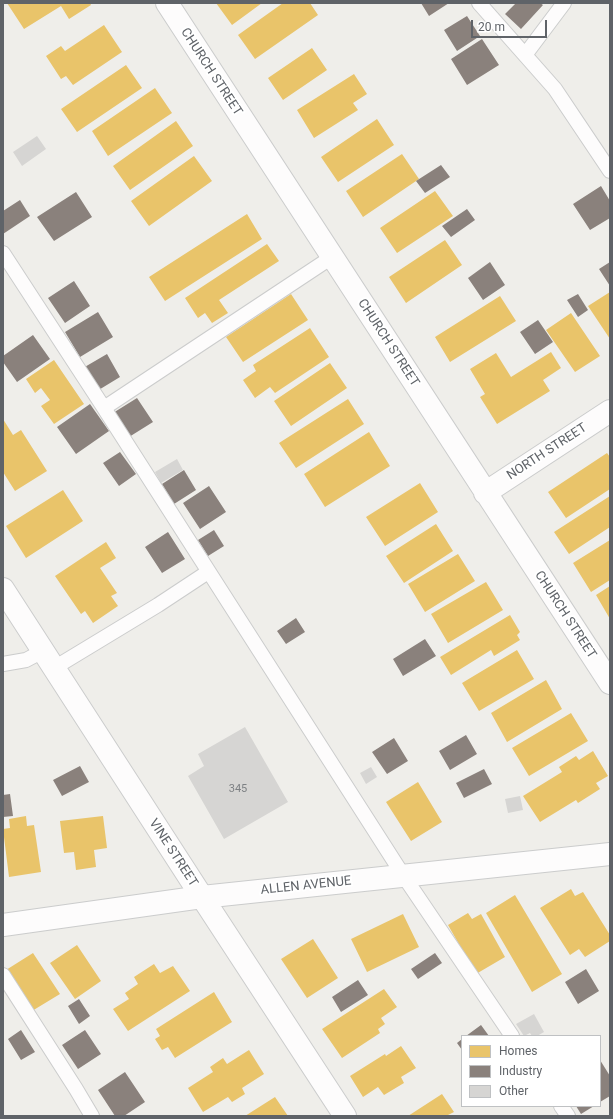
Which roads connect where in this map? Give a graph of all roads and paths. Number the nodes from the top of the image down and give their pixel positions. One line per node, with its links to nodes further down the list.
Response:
1 (167, 3): 7 (street, CHURCH STREET)
2 (479, 3): 4 (lane)
3 (564, 3): 4 (lane)
4 (525, 55): 5 (lane)
5 (610, 171)
6 (3, 253): 8 (lane)
7 (332, 257): 8 (lane); 10 (street, CHURCH STREET)
8 (104, 408): 11 (lane)
9 (610, 411): 10 (street, NORTH STREET)
10 (485, 492): 15 (street, CHURCH STREET)
11 (208, 572): 13 (lane); 17 (lane)
12 (3, 589): 13 (street, VINE STREET)
13 (48, 659): 14 (lane); 18 (street, VINE STREET)
14 (3, 664)
15 (610, 683)
16 (610, 854): 17 (street, ALLEN AVENUE)
17 (403, 875): 18 (street, ALLEN AVENUE); 21 (lane)
18 (202, 897): 19 (street, ALLEN AVENUE); 24 (street, VINE STREET)
19 (3, 925)
20 (3, 975): 23 (lane)
21 (511, 1035)
22 (562, 1107): 25 (lane)
23 (92, 1116)
24 (345, 1116)
25 (568, 1116)

